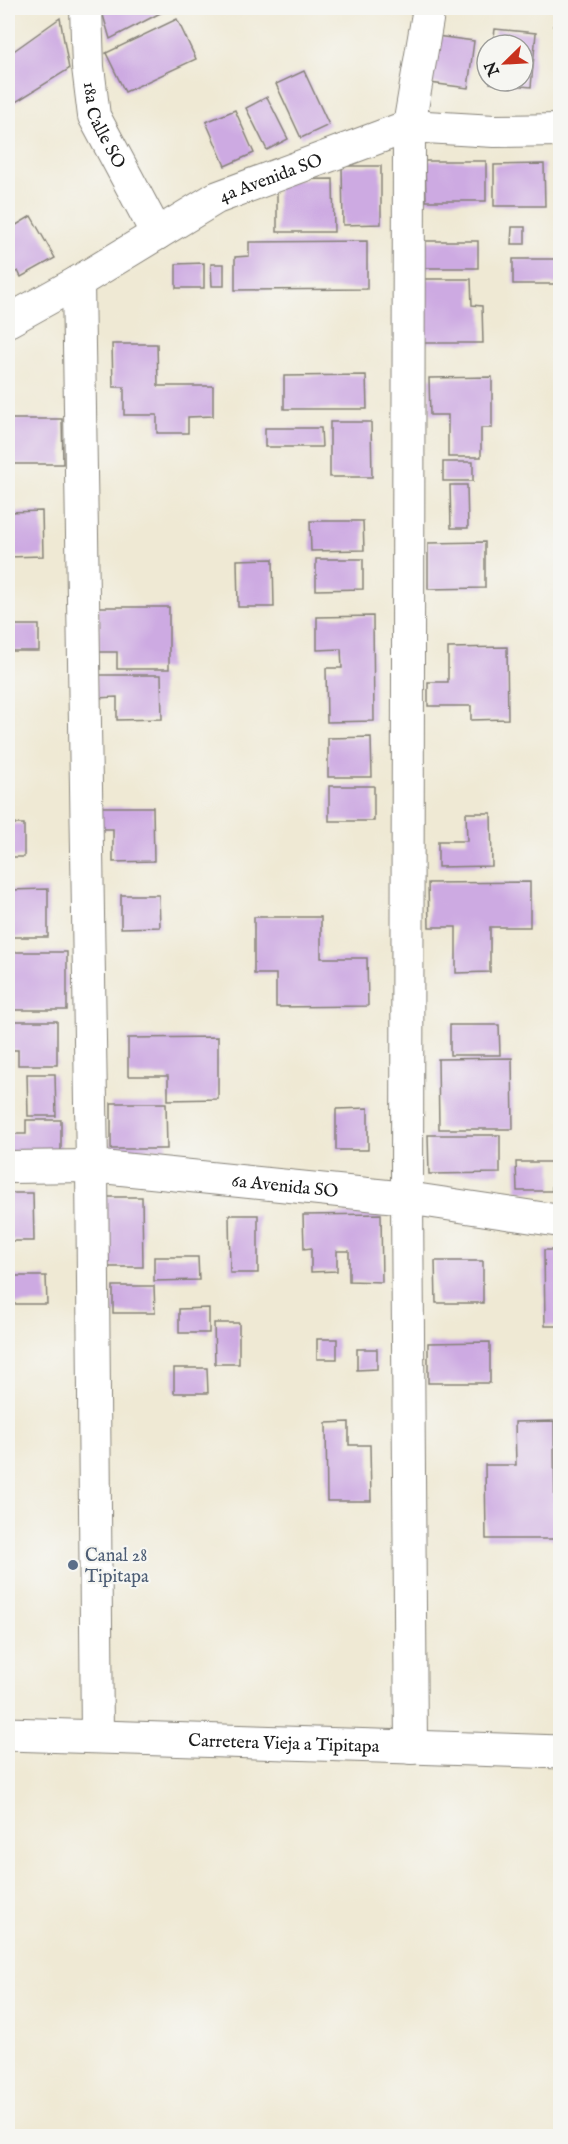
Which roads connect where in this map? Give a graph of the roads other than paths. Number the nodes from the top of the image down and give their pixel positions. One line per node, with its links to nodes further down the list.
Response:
1 (86, 8): 5 (street, 18a Calle SO)
2 (429, 8): 3 (street)
3 (409, 126): 4 (street, 4a Avenida SO); 5 (street, 4a Avenida SO); 10 (street)
4 (561, 130)
5 (157, 234): 6 (street, 4a Avenida SO)
6 (78, 282): 7 (street, 4a Avenida SO); 8 (street)
7 (8, 321)
8 (92, 1166): 9 (street, 6a Avenida SO); 10 (street, 6a Avenida SO); 13 (street)
9 (8, 1167)
10 (407, 1198): 11 (street, 6a Avenida SO); 14 (street)
11 (561, 1221)
12 (8, 1734): 13 (main road, Carretera Vieja a Tipitapa)
13 (97, 1737): 14 (main road, Carretera Vieja a Tipitapa)
14 (411, 1748): 15 (main road, Carretera Vieja a Tipitapa)
15 (561, 1752)

